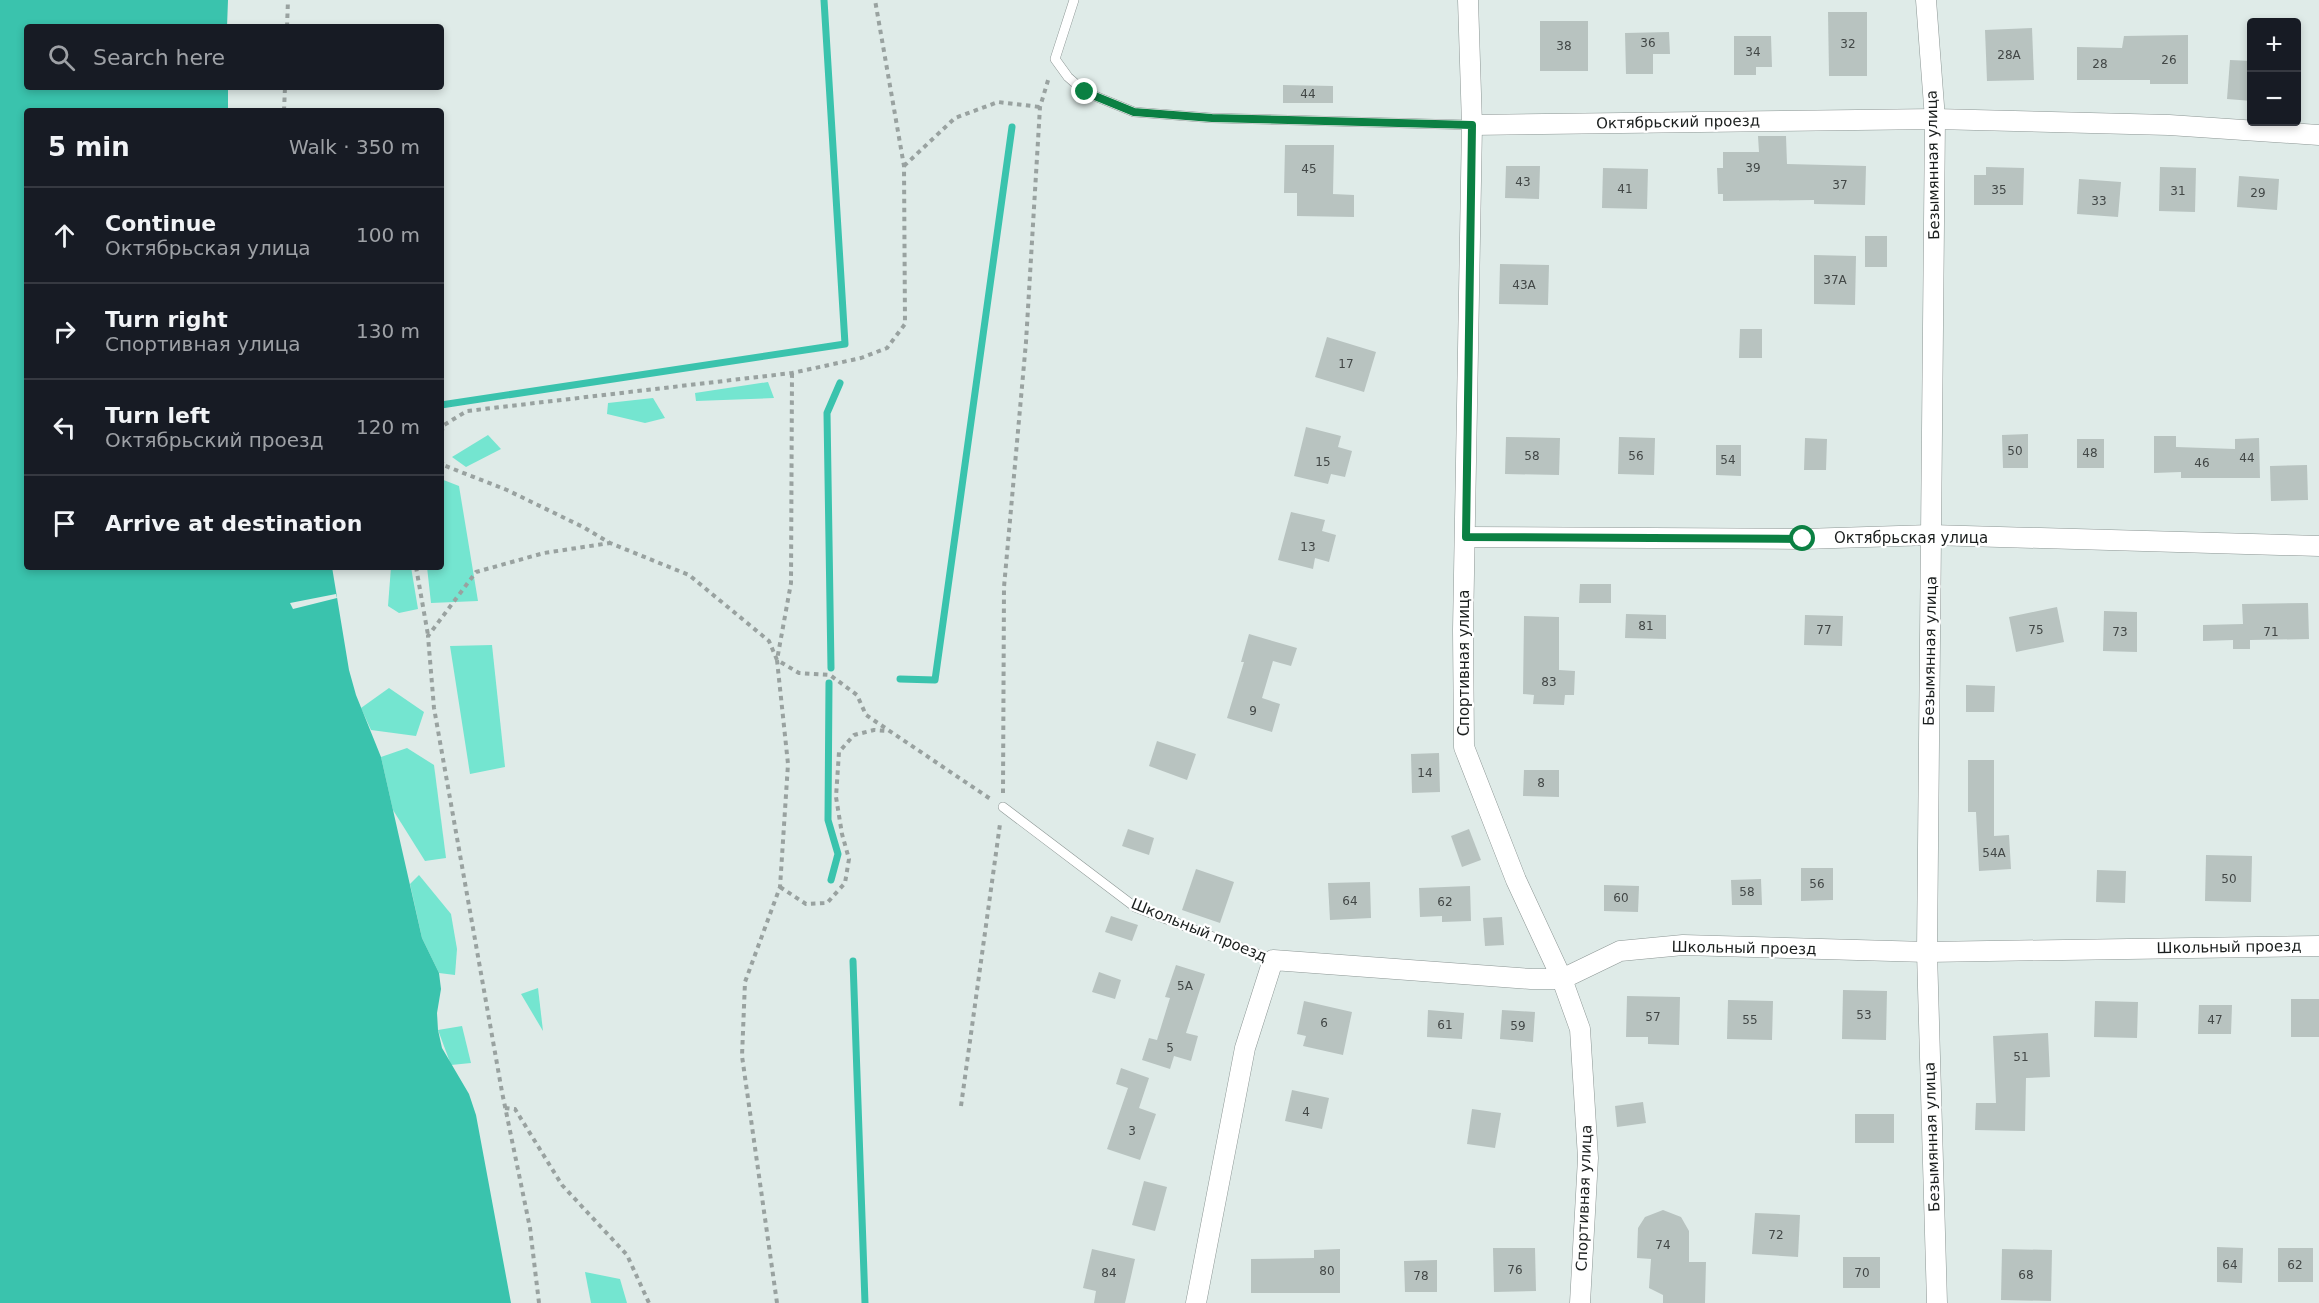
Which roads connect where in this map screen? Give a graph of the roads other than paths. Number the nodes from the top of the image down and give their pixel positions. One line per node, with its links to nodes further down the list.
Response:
1 (1074, 0): 5 (lane, Октябрьский проезд)
2 (1468, 0): 5 (street, Спортивная улица)
3 (1926, 0): 4 (street, Безымянная улица)
4 (1935, 119): 5 (street, Октябрьский проезд); 6 (street, Октябрьский проезд); 7 (street, Безымянная улица)
5 (1472, 125): 8 (street, Спортивная улица)
6 (2319, 135)
7 (1931, 536): 8 (street, Октябрьская улица); 9 (street, Октябрьская улица); 12 (street, Безымянная улица)
8 (1466, 537): 14 (street, Спортивная улица)
9 (2319, 546)
10 (1003, 807): 13 (lane, Школьный проезд)
11 (2319, 946): 12 (street, Школьный проезд)
12 (1927, 952): 14 (street, Школьный проезд); 17 (street, Безымянная улица)
13 (1272, 960): 14 (street, Школьный проезд); 15 (street)
14 (1562, 979): 16 (street, Спортивная улица)
15 (1196, 1303)
16 (1580, 1303)
17 (1937, 1303)

